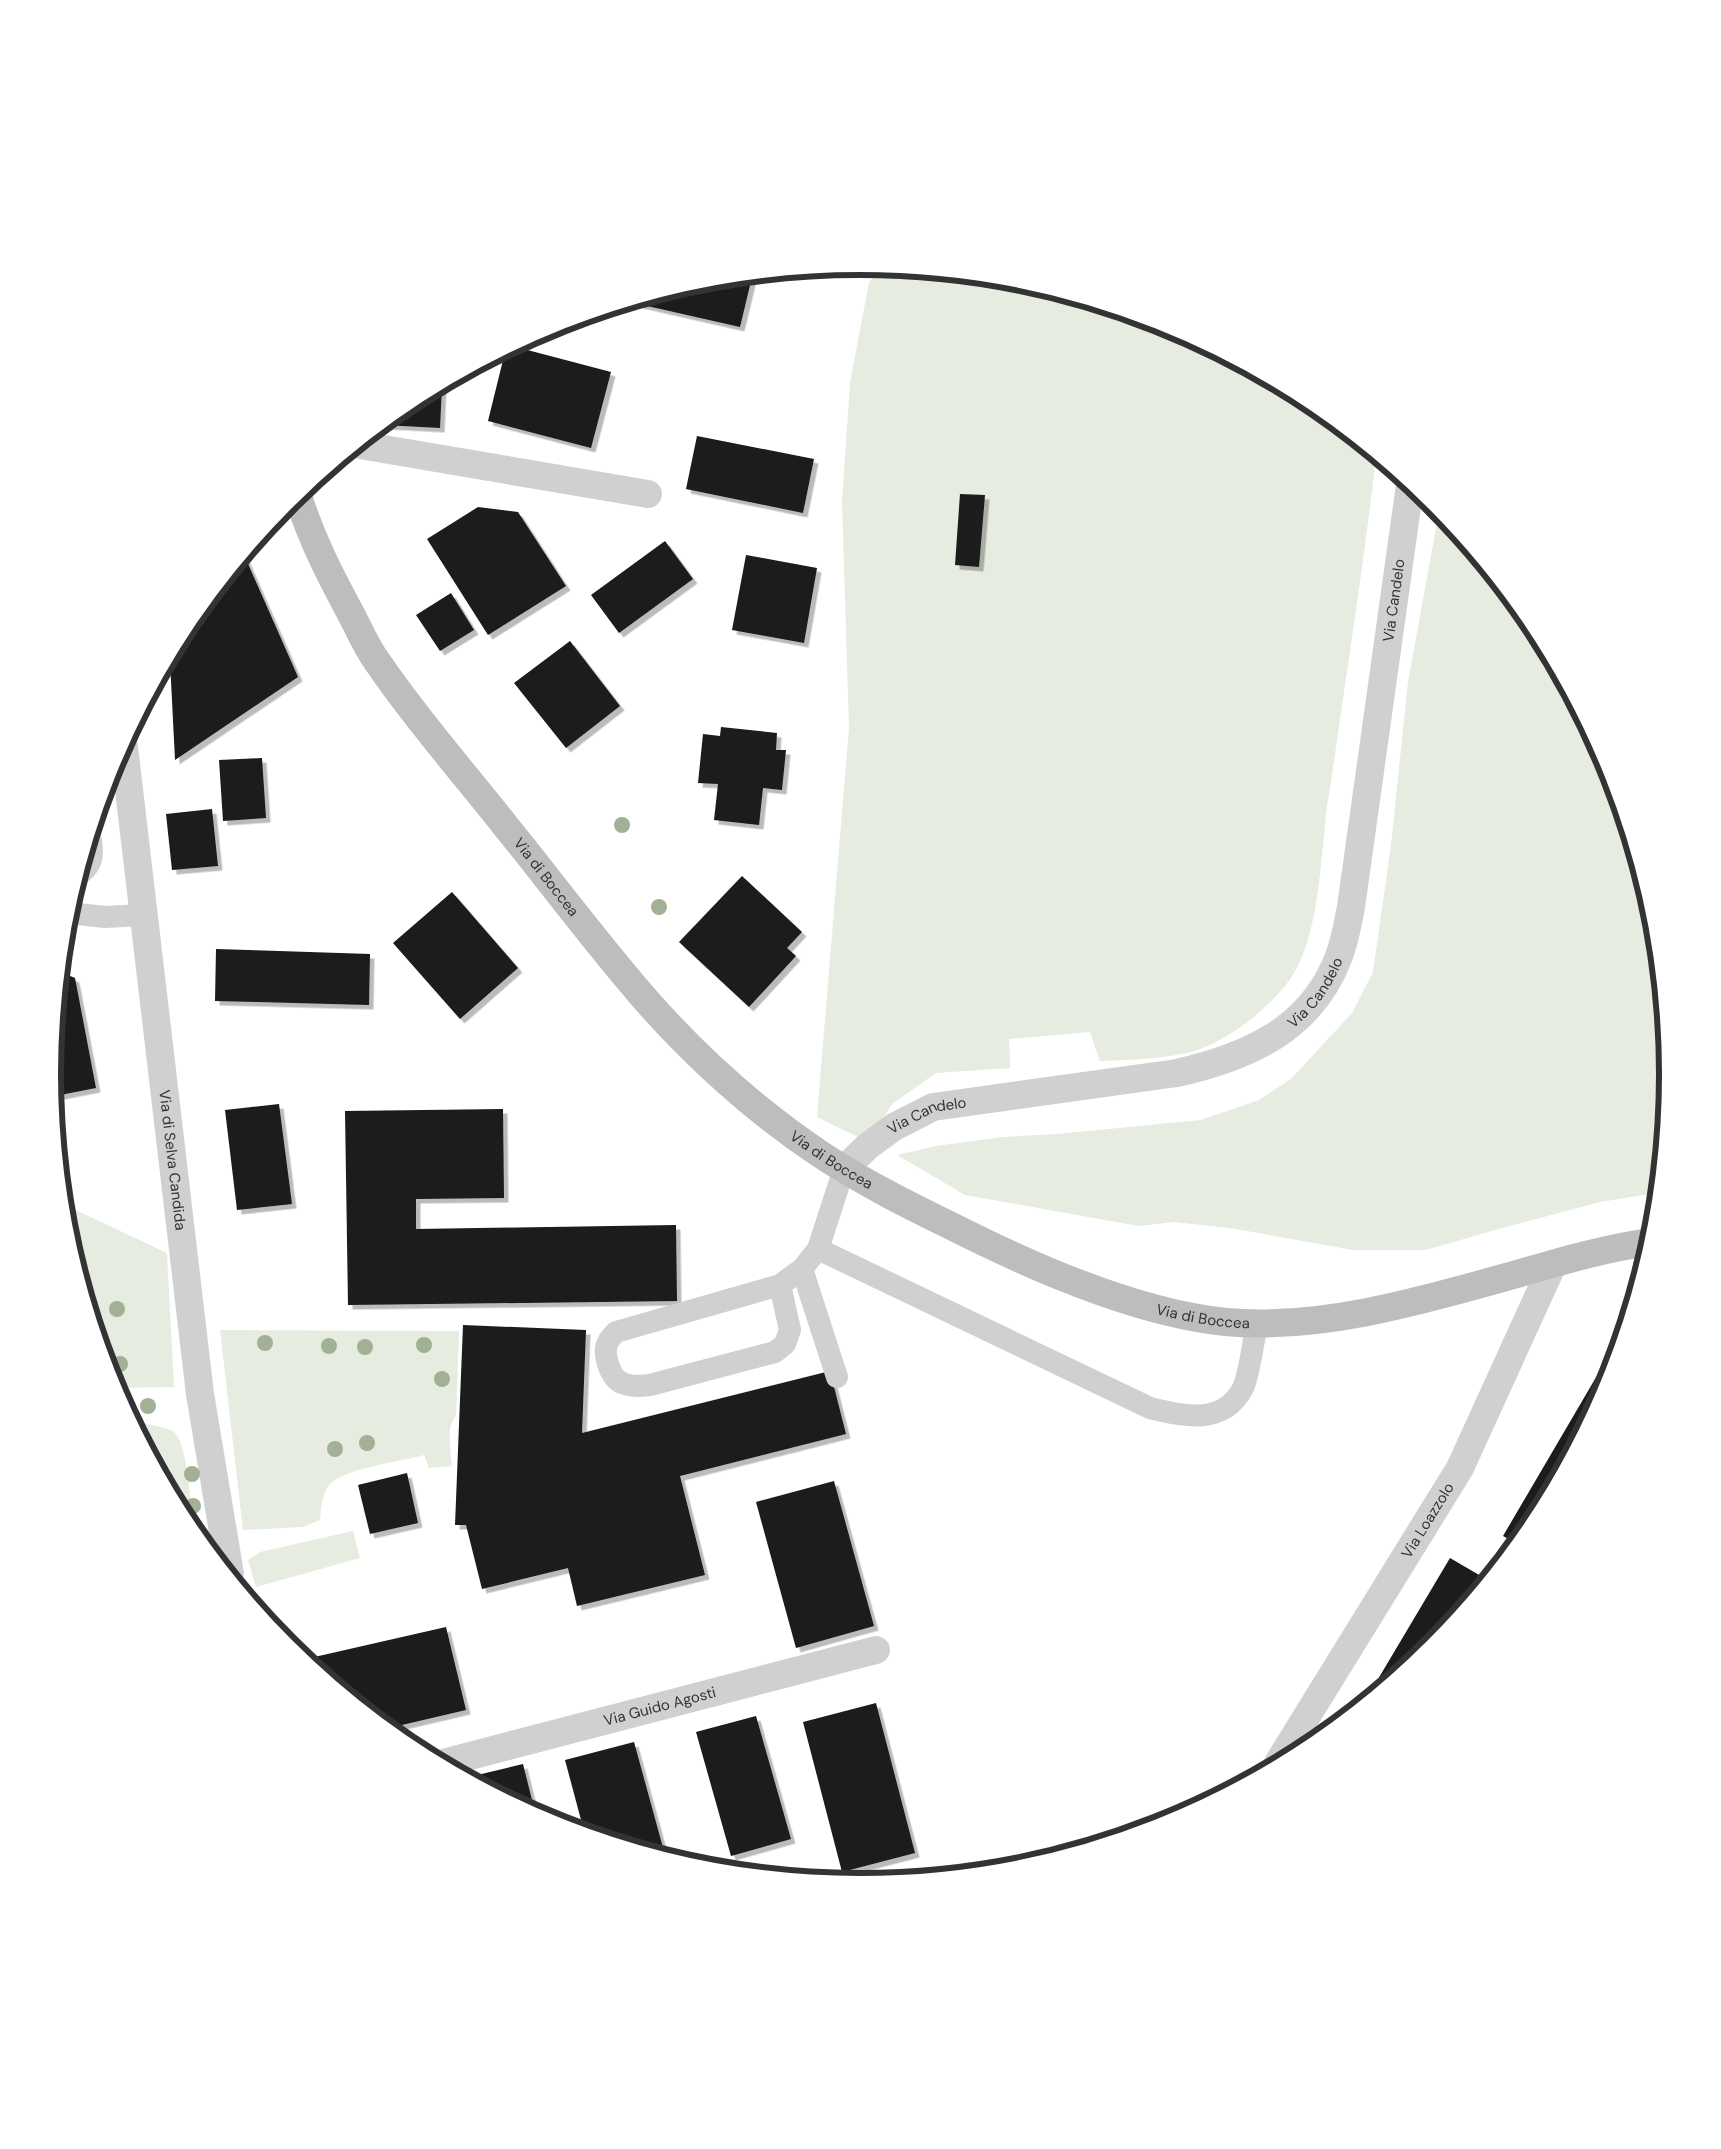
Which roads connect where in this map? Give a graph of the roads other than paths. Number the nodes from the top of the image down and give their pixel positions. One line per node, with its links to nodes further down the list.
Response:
1 (367, 446): 2 (street)
2 (648, 494)
3 (1409, 494): 10 (street, Via Candelo)
4 (301, 504): 10 (main road, Via di Boccea)
5 (126, 761): 9 (street, Via di Selva Candida)
6 (93, 853): 7 (lane)
7 (88, 868)
8 (78, 914): 9 (lane)
9 (143, 915): 18 (street, Via di Selva Candida)
10 (844, 1169): 12 (lane); 16 (main road, Via di Boccea)
11 (1641, 1244): 13 (main road, Via di Boccea)
12 (818, 1249): 14 (lane); 16 (lane)
13 (1553, 1264): 16 (main road, Via di Boccea); 20 (street, Via Loazzolo)
14 (802, 1269): 15 (lane); 17 (lane)
15 (780, 1285): 15 (lane)
16 (1257, 1323)
17 (838, 1377)
18 (228, 1564)
19 (876, 1650): 21 (street, Via Guido Agosti)
20 (1285, 1751)
21 (451, 1761)

